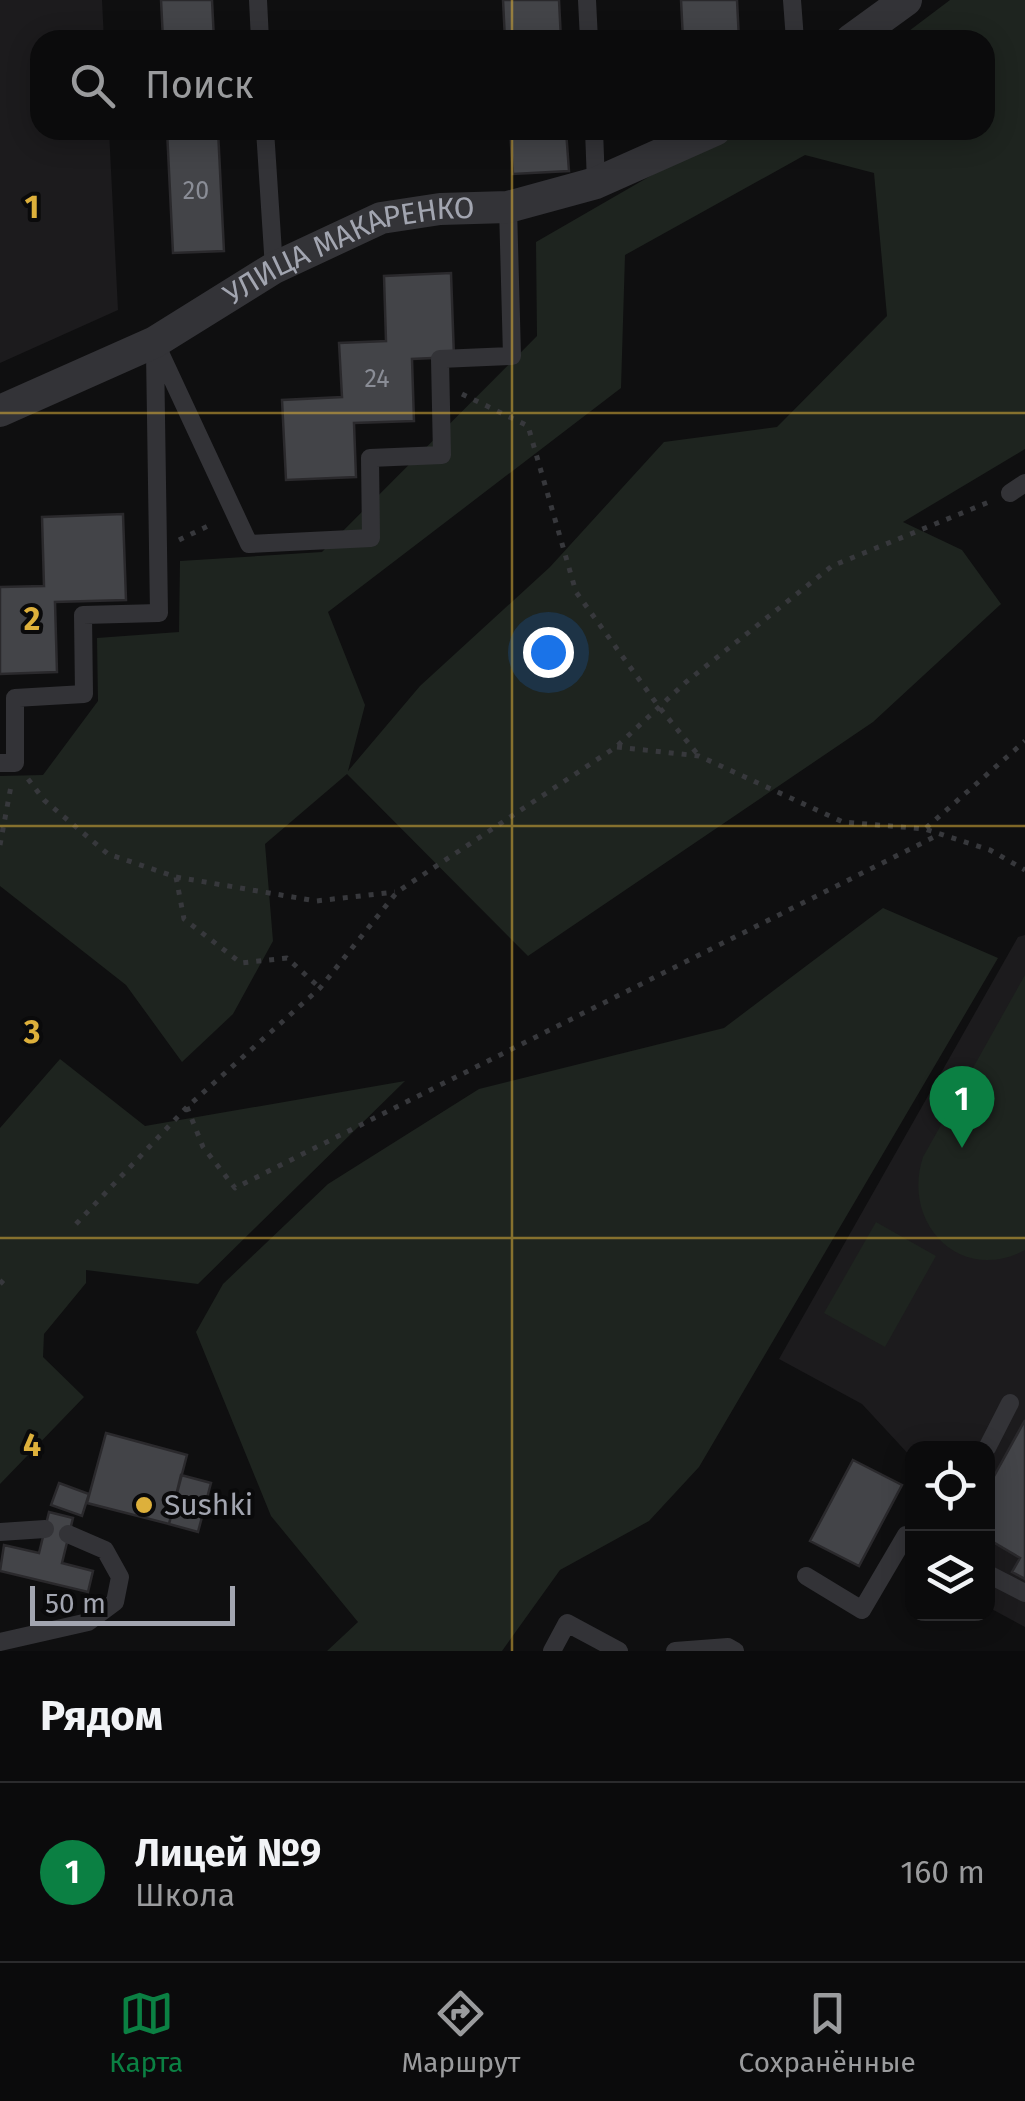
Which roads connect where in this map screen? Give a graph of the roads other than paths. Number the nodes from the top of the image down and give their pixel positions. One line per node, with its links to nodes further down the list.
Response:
1 (258, 0): 5 (lane)
2 (587, 0): 6 (lane)
3 (792, 0): 7 (lane)
4 (906, 0): 8 (street)
5 (260, 30)
6 (588, 30)
7 (794, 30)
8 (865, 30)
9 (266, 140): 14 (lane)
10 (594, 140): 12 (lane)
11 (693, 140): 12 (street, УЛИЦА МАКАРЕНКО)
12 (596, 183): 13 (street, УЛИЦА МАКАРЕНКО)
13 (508, 208): 14 (street, УЛИЦА МАКАРЕНКО); 15 (lane)
14 (274, 268): 15 (street, УЛИЦА МАКАРЕНКО)
15 (155, 342): 16 (street, УЛИЦА МАКАРЕНКО); 17 (lane)
16 (0, 411)
17 (7, 763)
18 (1010, 1404): 19 (lane)
19 (991, 1441)
20 (45, 1529): 21 (lane)
21 (0, 1532)
22 (68, 1534): 27 (lane)
23 (905, 1537): 24 (lane)
24 (806, 1576)
25 (995, 1578): 26 (lane)
26 (1025, 1593)
27 (0, 1642)
28 (552, 1651): 29 (lane)
29 (619, 1651)
30 (675, 1651): 31 (lane)
31 (735, 1651)

